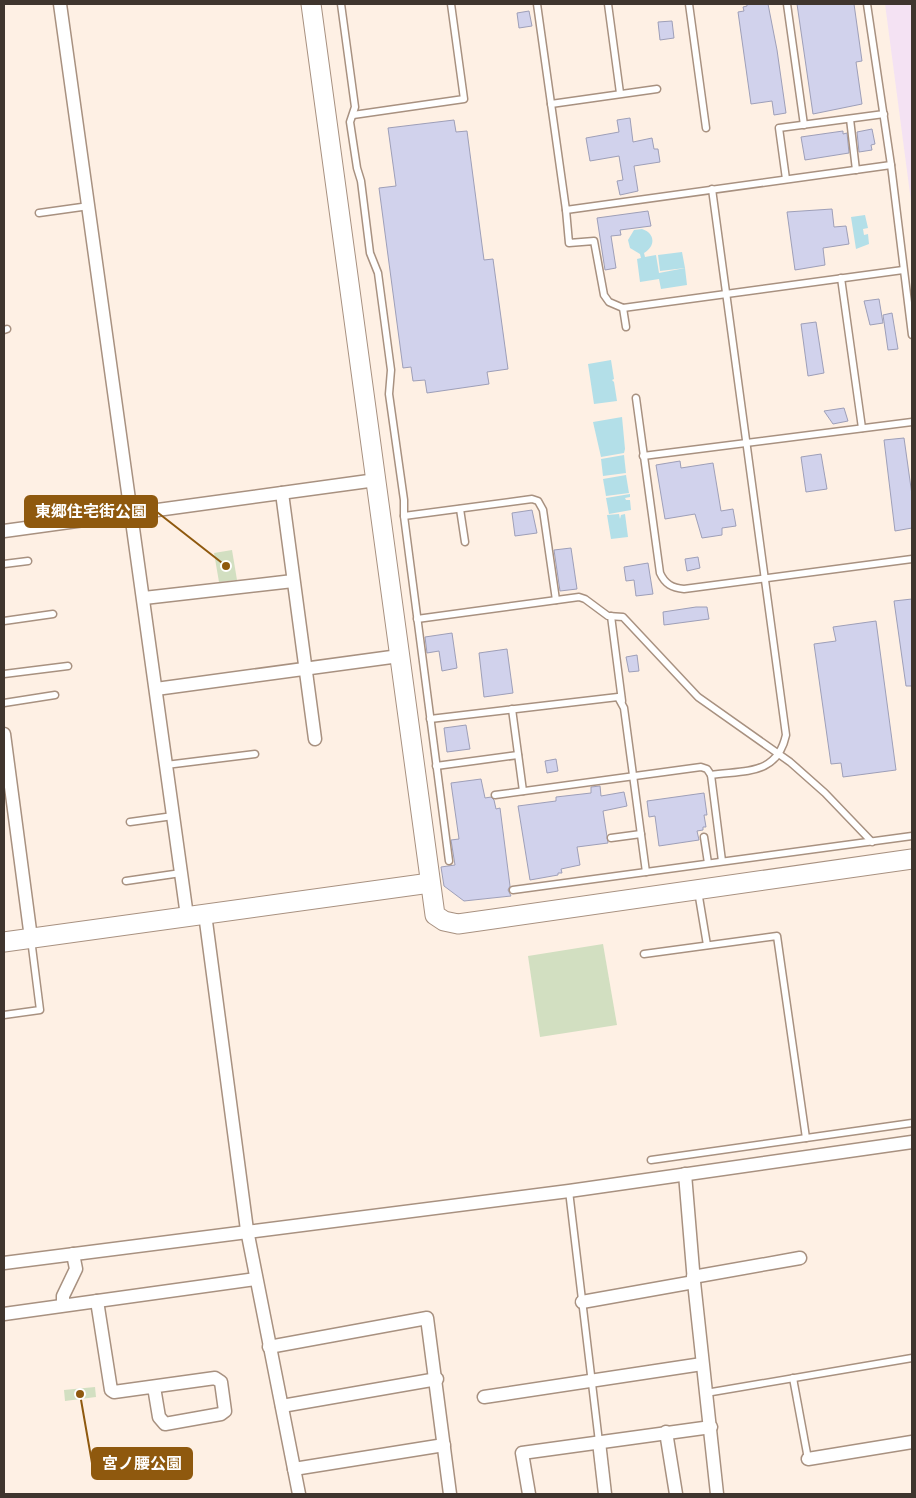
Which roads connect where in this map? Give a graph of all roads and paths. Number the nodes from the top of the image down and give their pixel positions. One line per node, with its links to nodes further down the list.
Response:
1 (60, 4): 22 (street)
2 (311, 4): 36 (street)
3 (341, 4): 14 (lane)
4 (451, 4): 14 (lane)
5 (537, 4): 12 (lane)
6 (608, 4): 11 (lane)
7 (689, 4): 17 (lane)
8 (787, 4): 16 (lane)
9 (867, 4): 13 (lane)
10 (657, 89): 11 (lane)
11 (620, 93): 12 (lane)
12 (551, 104): 23 (lane)
13 (884, 114): 15 (lane); 18 (lane)
14 (353, 115): 40 (lane)
15 (850, 119): 16 (lane); 19 (lane)
16 (804, 125): 20 (lane)
17 (706, 128)
18 (891, 165): 19 (lane); 25 (lane)
19 (856, 170): 20 (lane)
20 (786, 179): 21 (lane)
21 (712, 189): 23 (lane); 27 (lane)
22 (89, 206): 24 (lane); 39 (street)
23 (566, 210): 28 (lane)
24 (39, 213)
25 (903, 270): 26 (lane); 30 (lane)
26 (841, 278): 27 (lane); 33 (lane)
27 (725, 294): 28 (lane); 34 (lane)
28 (623, 308): 29 (lane)
29 (626, 327)
30 (912, 335)
31 (636, 398): 35 (lane)
32 (912, 422): 33 (lane)
33 (862, 428): 34 (lane)
34 (747, 442): 35 (lane); 46 (lane)
35 (643, 456): 46 (lane)
36 (376, 480): 37 (street); 54 (street)
37 (282, 494): 39 (street); 47 (street)
38 (460, 509): 40 (lane); 42 (lane); 49 (lane)
39 (132, 515): 41 (street); 48 (street)
40 (404, 516): 52 (lane)
41 (4, 531)
42 (465, 542)
43 (912, 559): 46 (lane)
44 (28, 561): 45 (lane)
45 (4, 564)
46 (764, 577): 66 (lane)
47 (293, 581): 48 (street); 56 (street)
48 (144, 598): 58 (street)
49 (556, 600): 51 (lane); 52 (lane)
50 (53, 614): 53 (lane)
51 (610, 616): 61 (lane); 66 (lane)
52 (417, 619): 63 (lane)
53 (4, 621)
54 (399, 656): 56 (street); 89 (street)
55 (68, 666): 57 (lane)
56 (305, 668): 58 (street); 65 (street)
57 (4, 674)
58 (156, 689): 69 (street)
59 (55, 695): 60 (lane)
60 (4, 703)
61 (622, 703): 62 (lane); 72 (lane)
62 (512, 709): 63 (lane); 68 (lane)
63 (430, 719): 70 (lane)
64 (4, 734): 93 (street)
65 (315, 739)
66 (779, 753): 71 (lane); 81 (lane)
67 (255, 754): 69 (lane)
68 (518, 755): 70 (lane); 73 (lane)
69 (166, 765): 75 (street)
70 (436, 766): 83 (lane)
71 (711, 775): 72 (lane); 84 (lane)
72 (634, 776): 73 (lane); 77 (lane)
73 (523, 792): 74 (lane)
74 (495, 795)
75 (173, 816): 76 (lane); 87 (street)
76 (130, 822)
77 (642, 834): 80 (lane); 86 (lane)
78 (912, 836): 81 (lane)
79 (704, 837): 85 (lane)
80 (611, 838)
81 (872, 842): 84 (lane)
82 (912, 859): 91 (street)
83 (449, 860)
84 (722, 861): 85 (lane)
85 (708, 863): 86 (lane)
86 (646, 872): 90 (lane)
87 (181, 873): 88 (lane); 92 (street)
88 (126, 881)
89 (430, 883): 91 (street); 92 (street)
90 (513, 890)
91 (698, 890): 95 (lane)
92 (196, 915): 93 (street); 104 (street)
93 (31, 938): 94 (street); 97 (lane)
94 (4, 942)
95 (707, 945): 96 (lane); 99 (lane)
96 (644, 954)
97 (4, 1015)
98 (912, 1123): 99 (lane)
99 (806, 1138): 101 (lane)
100 (912, 1142): 102 (street)
101 (651, 1160)
102 (685, 1174): 103 (street); 109 (street)
103 (569, 1190): 104 (street); 111 (lane)
104 (247, 1230): 105 (street); 108 (street)
105 (73, 1254): 107 (street); 112 (street)
106 (800, 1258): 109 (street)
107 (4, 1263)
108 (256, 1279): 110 (street); 114 (street)
109 (693, 1280): 111 (street); 116 (street)
110 (97, 1301): 112 (street); 120 (street)
111 (582, 1302): 119 (lane)
112 (63, 1305): 113 (street)
113 (4, 1314)
114 (269, 1347): 118 (street); 123 (street)
115 (912, 1358): 117 (lane)
116 (702, 1364): 119 (street); 121 (street)
117 (793, 1378): 121 (lane); 129 (lane)
118 (437, 1379): 123 (street); 128 (street)
119 (592, 1381): 122 (street); 126 (lane)
120 (154, 1387): 120 (street)
121 (706, 1393): 124 (street)
122 (484, 1396)
123 (282, 1406): 130 (street)
124 (710, 1426): 125 (street); 136 (street)
125 (666, 1432): 126 (street); 135 (street)
126 (598, 1442): 133 (street); 134 (street)
127 (912, 1442): 129 (street)
128 (444, 1445): 130 (street); 132 (street)
129 (808, 1459)
130 (294, 1469): 131 (street)
131 (299, 1494)
132 (450, 1494)
133 (529, 1494)
134 (605, 1494)
135 (676, 1494)
136 (717, 1494)

